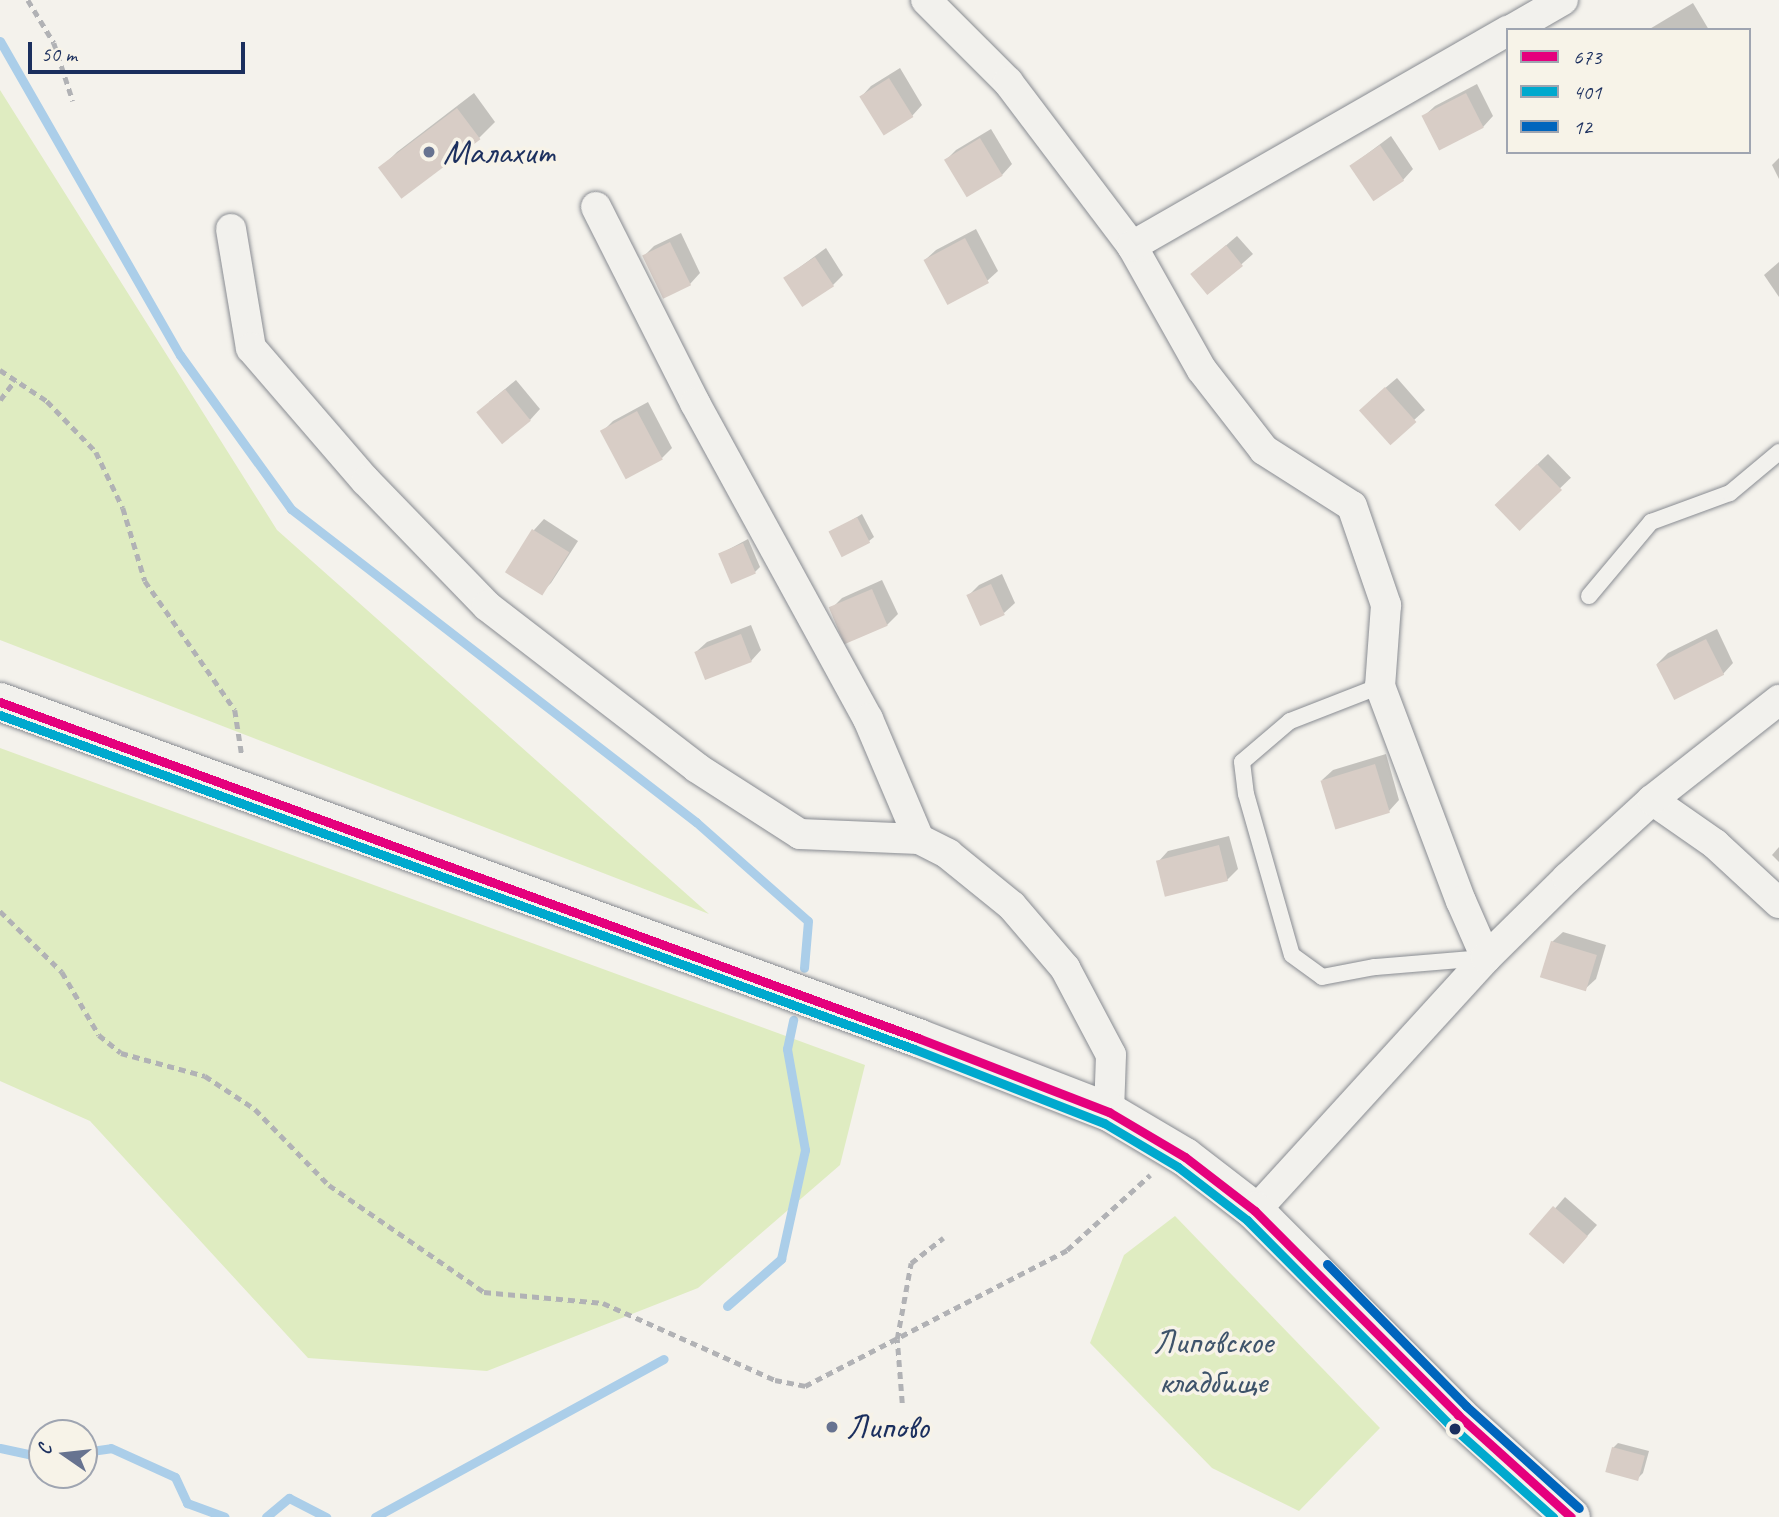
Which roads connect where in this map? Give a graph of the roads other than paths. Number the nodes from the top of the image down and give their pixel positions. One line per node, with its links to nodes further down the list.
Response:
1 (926, 0): 7 (street)
2 (1563, 0): 3 (street)
3 (1514, 28)
4 (1506, 33): 7 (street)
5 (596, 207): 14 (street)
6 (232, 229): 14 (street)
7 (1132, 246): 10 (street)
8 (1779, 452): 9 (lane)
9 (1589, 596)
10 (1380, 685): 16 (street); 16 (lane)
11 (1779, 700): 13 (street)
12 (0, 702): 17 (main road)
13 (1651, 800): 15 (street); 16 (street)
14 (919, 839): 17 (street)
15 (1779, 902)
16 (1486, 958): 18 (street)
17 (1109, 1112): 18 (main road)
18 (1255, 1211): 19 (main road)
19 (1571, 1517)

